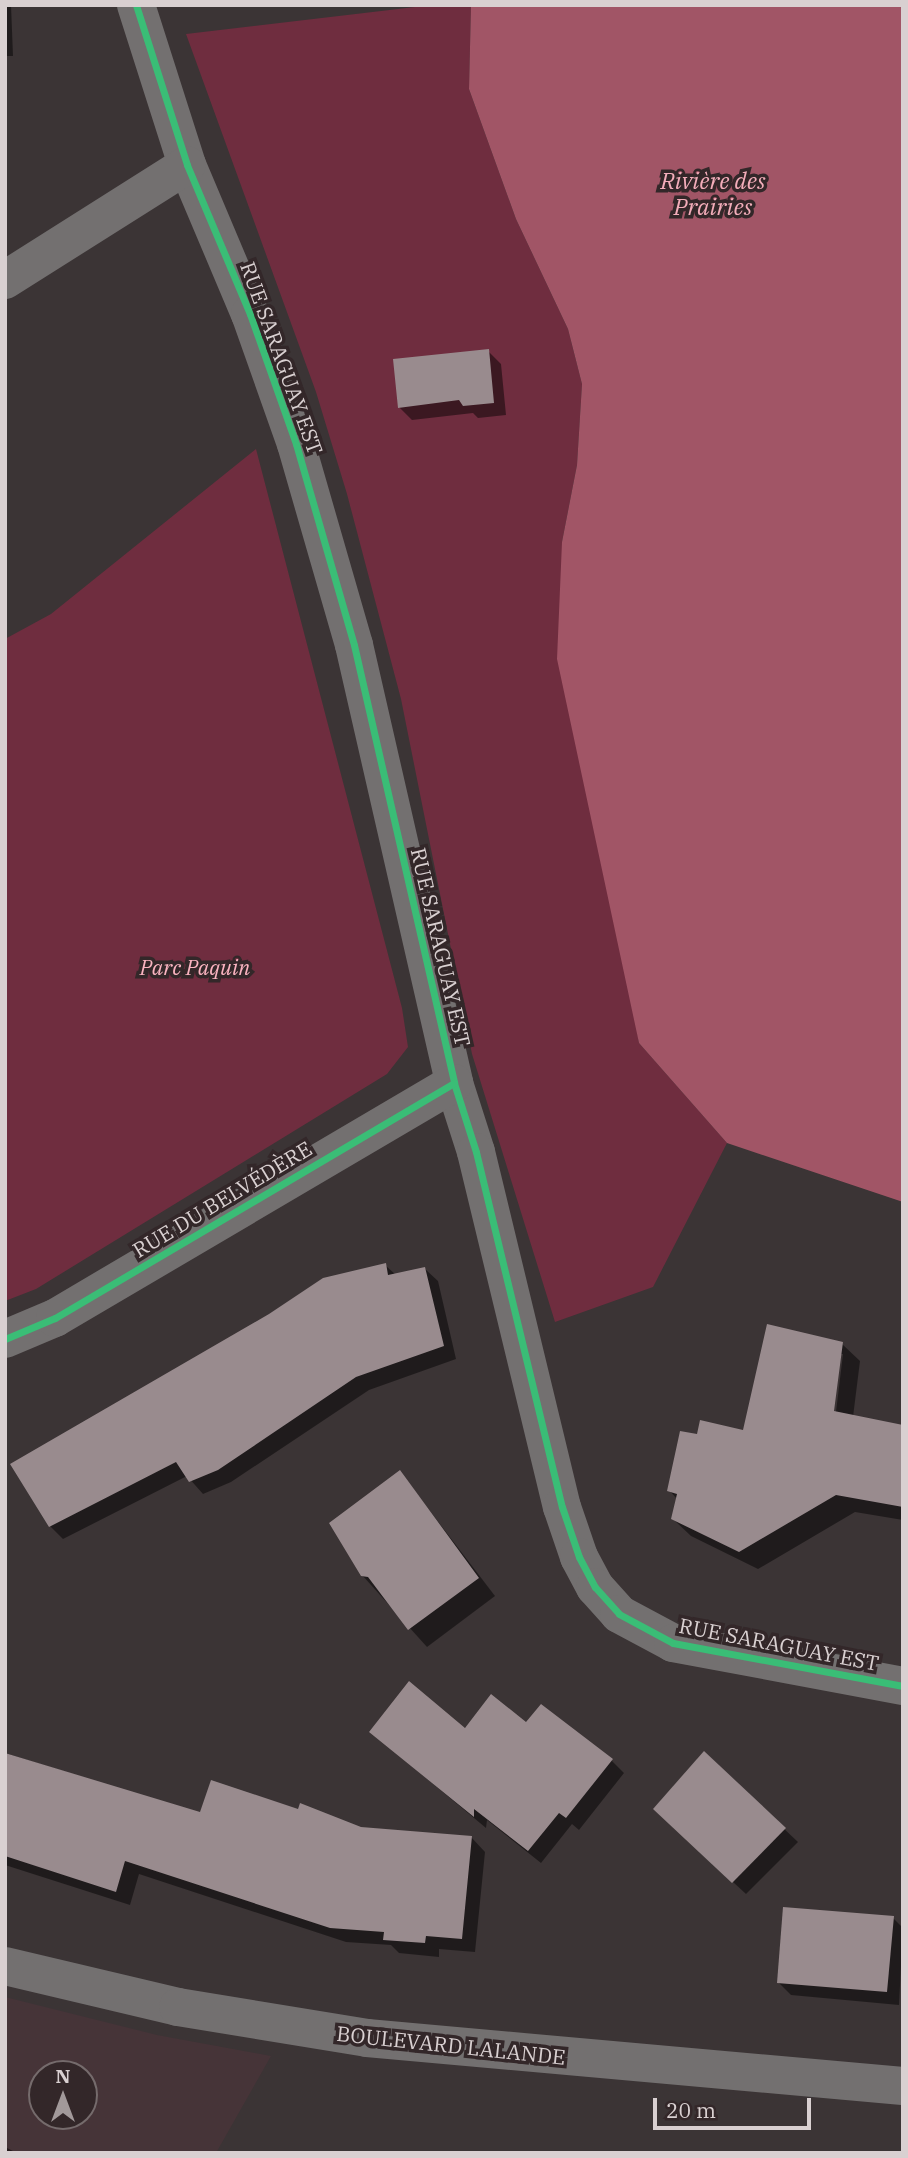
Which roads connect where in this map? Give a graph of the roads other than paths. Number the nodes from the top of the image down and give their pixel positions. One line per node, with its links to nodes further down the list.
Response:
1 (136, 5): 2 (street, RUE SARAGUAY EST)
2 (187, 166): 3 (street); 4 (street, RUE SARAGUAY EST)
3 (5, 279)
4 (454, 1083): 5 (street, RUE DU BELVÉDÈRE); 6 (street, RUE SARAGUAY EST)
5 (5, 1339)
6 (903, 1686)
7 (5, 1966): 8 (street, BOULEVARD LALANDE)
8 (903, 2086)

